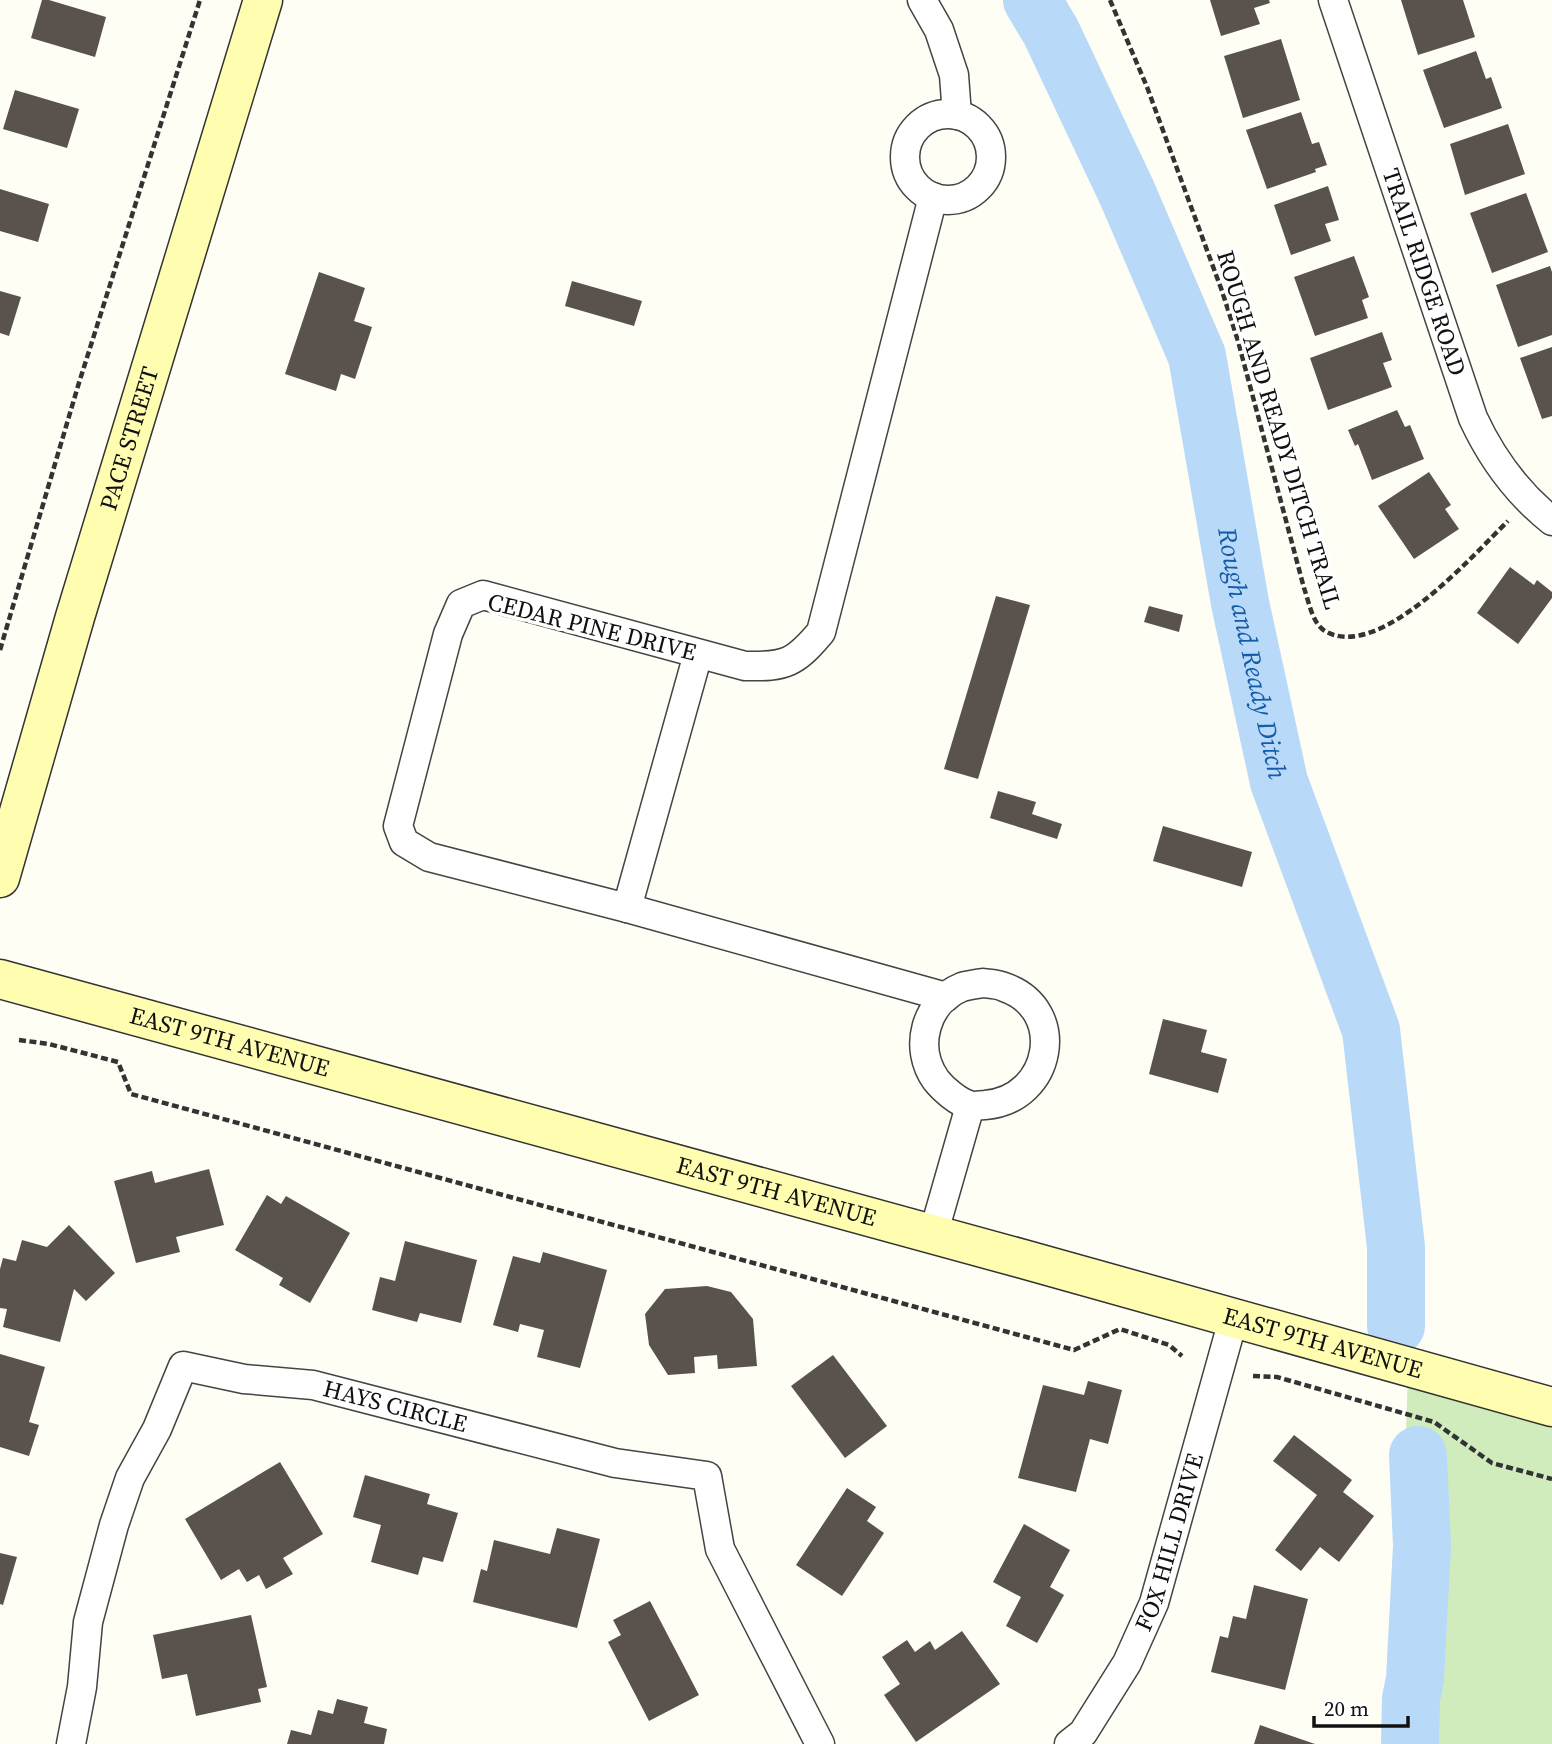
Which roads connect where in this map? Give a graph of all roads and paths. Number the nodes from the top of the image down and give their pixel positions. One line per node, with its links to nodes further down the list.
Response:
1 (200, 0): 10 (path)
2 (263, 0): 12 (main road, PACE STREET)
3 (922, 0): 6 (street)
4 (1110, 0): 8 (path, ROUGH AND READY DITCH TRAIL)
5 (1333, 0): 8 (street, TRAIL RIDGE ROAD)
6 (957, 116): 7 (street); 7 (street)
7 (933, 197): 11 (street, CEDAR PINE DRIVE)
8 (1529, 500): 9 (street, TRAIL RIDGE ROAD)
9 (1552, 521)
10 (0, 650)
11 (698, 654): 13 (street); 13 (street, CEDAR PINE DRIVE)
12 (0, 878)
13 (628, 908): 15 (street, CEDAR PINE DRIVE)
14 (0, 979): 18 (main road, EAST 9TH AVENUE)
15 (946, 997): 17 (street); 17 (street)
16 (19, 1040): 20 (path)
17 (970, 1106): 18 (street)
18 (933, 1235): 19 (main road, EAST 9TH AVENUE)
19 (1233, 1320): 22 (main road, EAST 9TH AVENUE); 24 (street, FOX HILL DRIVE)
20 (1182, 1356)
21 (1253, 1377): 23 (path)
22 (1552, 1407)
23 (1552, 1479)
24 (1082, 1740)
25 (71, 1744): 26 (street, HAYS CIRCLE)
26 (820, 1744)

